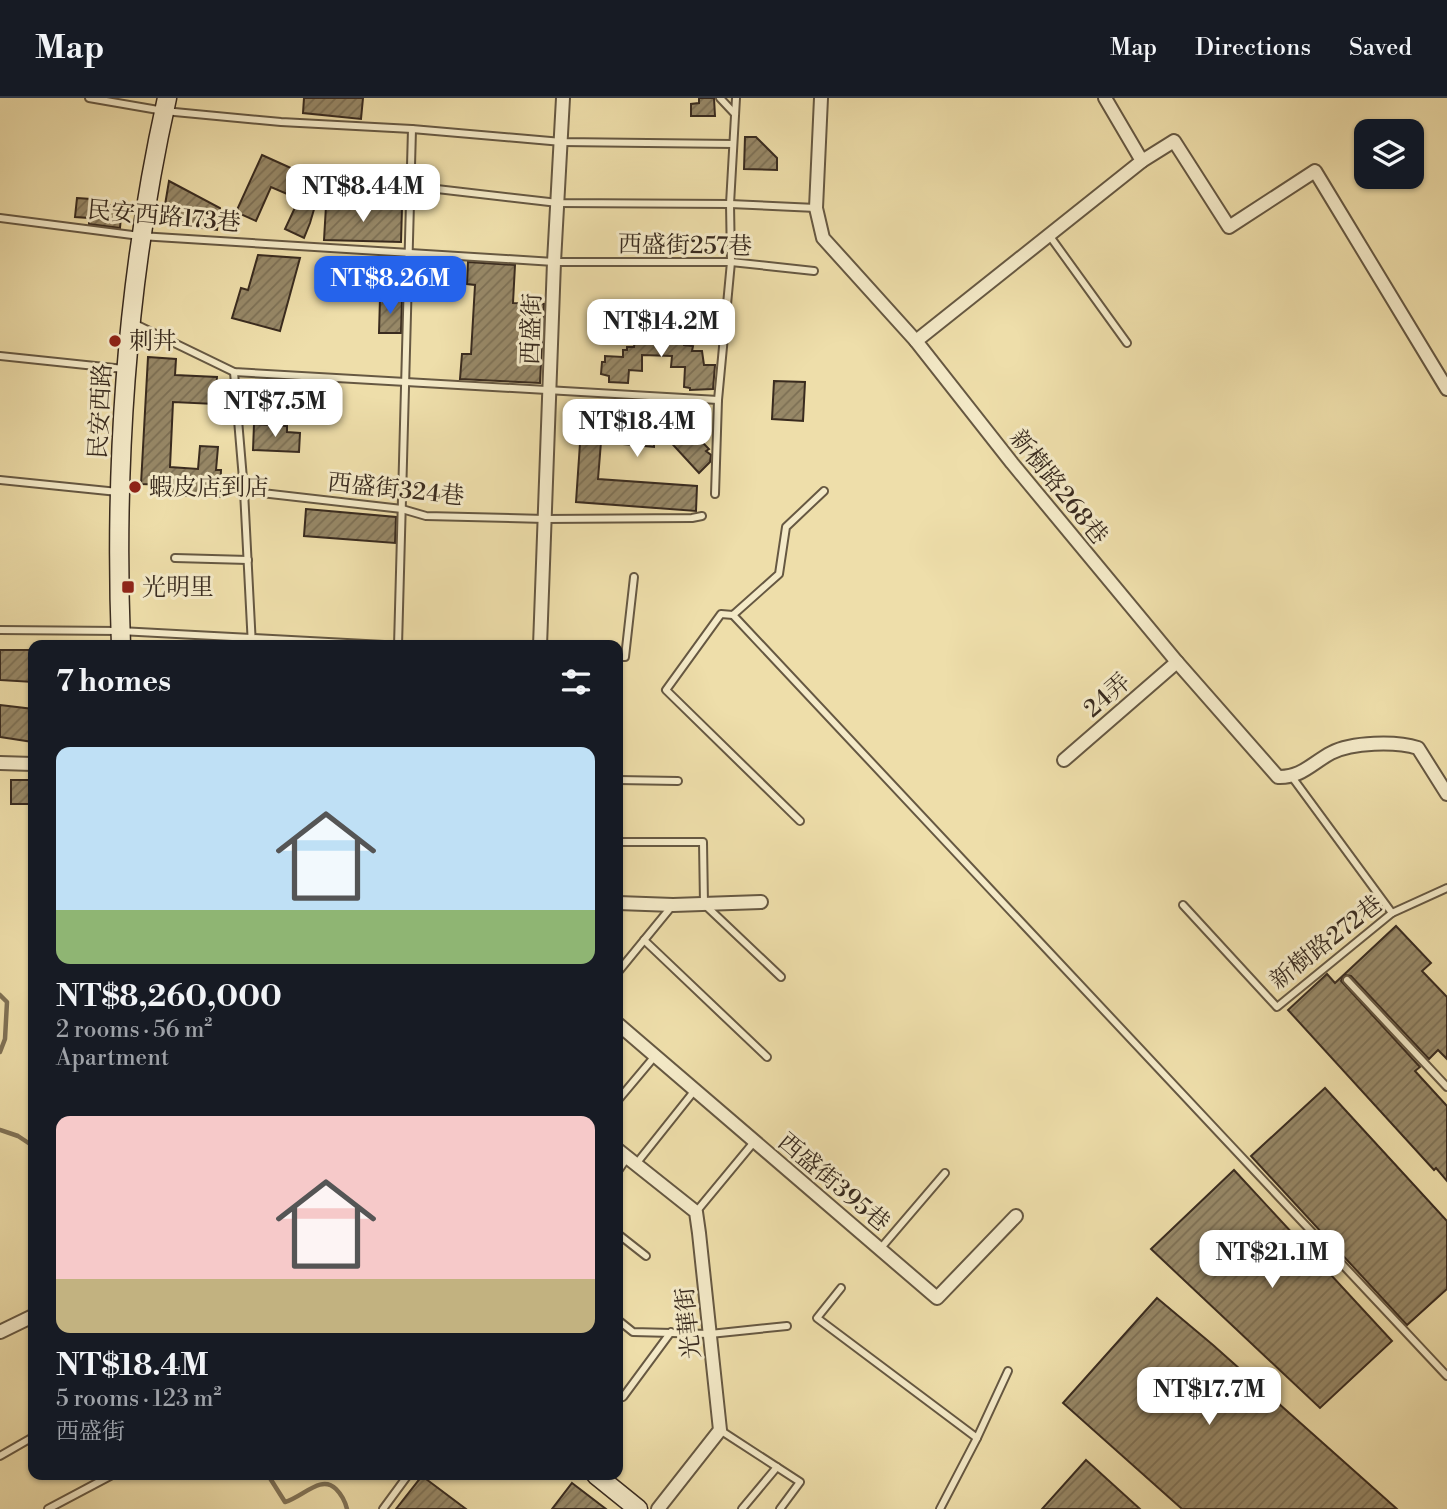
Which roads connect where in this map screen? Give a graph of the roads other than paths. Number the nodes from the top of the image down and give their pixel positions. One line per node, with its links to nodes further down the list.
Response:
1 (89, 98): 7 (lane)
2 (563, 98): 10 (street, 西盛街)
3 (720, 98): 8 (lane)
4 (736, 98): 8 (lane)
5 (821, 98): 16 (street, 新樹路268巷)
6 (1105, 98): 12 (street)
7 (166, 105): 9 (lane); 19 (street, 民安西路)
8 (735, 114): 11 (lane)
9 (412, 129): 10 (lane); 13 (lane)
10 (562, 142): 11 (lane); 14 (street, 西盛街)
11 (733, 144): 15 (lane)
12 (1142, 161): 18 (street); 31 (street)
13 (411, 186): 14 (lane); 20 (lane)
14 (558, 203): 15 (lane); 21 (street, 西盛街)
15 (730, 204): 16 (lane); 22 (lane)
16 (816, 208): 25 (street, 新樹路268巷)
17 (0, 218): 19 (lane, 民安西路173巷)
18 (1049, 235): 25 (street); 26 (lane)
19 (140, 236): 20 (lane, 民安西路173巷); 24 (street, 民安西路)
20 (410, 253): 21 (lane, 民安西路173巷); 30 (lane)
21 (554, 262): 22 (lane, 西盛街257巷); 32 (street, 西盛街)
22 (731, 262): 23 (lane, 西盛街257巷); 33 (lane)
23 (814, 271)
24 (132, 323): 28 (street, 民安西路); 29 (lane)
25 (916, 341): 53 (street, 新樹路268巷)
26 (1127, 343)
27 (0, 356): 28 (lane)
28 (126, 369): 37 (street, 民安西路)
29 (234, 372): 30 (lane); 35 (lane)
30 (403, 383): 32 (lane); 39 (lane)
31 (1447, 389)
32 (550, 392): 33 (lane); 41 (street, 西盛街)
33 (718, 400): 38 (lane)
34 (0, 480): 37 (lane)
35 (244, 491): 39 (lane, 西盛街324巷); 43 (lane)
36 (824, 491): 45 (lane)
37 (120, 492): 47 (street, 民安西路)
38 (715, 494)
39 (402, 509): 41 (lane, 西盛街324巷); 50 (lane)
40 (702, 516): 41 (lane, 西盛街324巷)
41 (545, 519): 51 (street, 西盛街)
42 (175, 558): 43 (lane)
43 (248, 560): 49 (lane)
44 (634, 577): 52 (lane)
45 (733, 615): 61 (lane); 96 (lane)
46 (0, 630): 47 (lane)
47 (120, 638): 48 (lane)
48 (186, 640)
49 (252, 640)
50 (400, 640)
51 (540, 640)
52 (623, 650)
53 (1177, 662): 54 (street, 24弄); 57 (street, 新樹路268巷)
54 (1064, 760)
55 (0, 763): 56 (street)
56 (28, 764)
57 (1292, 777): 60 (street); 69 (lane)
58 (623, 779): 59 (lane)
59 (678, 781)
60 (1447, 794)
61 (800, 821)
62 (623, 842): 66 (lane)
63 (1447, 888): 69 (lane, 新樹路272巷)
64 (761, 902): 66 (street)
65 (623, 903): 67 (street)
66 (704, 904): 67 (street); 72 (lane)
67 (673, 905): 70 (lane)
68 (1183, 905): 69 (lane, 新樹路272巷)
69 (1392, 913)
70 (643, 940): 71 (lane); 76 (lane)
71 (623, 966)
72 (781, 977)
73 (1347, 980): 77 (lane)
74 (623, 1028): 75 (street, 西盛街395巷)
75 (655, 1056): 78 (street, 西盛街395巷); 79 (lane)
76 (767, 1057)
77 (1447, 1087)
78 (695, 1090): 80 (street, 西盛街395巷); 81 (lane)
79 (623, 1094)
80 (754, 1142): 83 (lane); 86 (street, 西盛街395巷)
81 (627, 1157): 83 (street)
82 (945, 1173): 86 (lane)
83 (696, 1212): 94 (street, 光華街)
84 (1016, 1216): 86 (street, 西盛街395巷)
85 (623, 1238): 87 (lane)
86 (880, 1249)
87 (646, 1256)
88 (841, 1288): 99 (lane)
89 (28, 1318): 92 (street)
90 (623, 1324): 93 (lane)
91 (787, 1326): 94 (lane)
92 (0, 1332)
93 (671, 1332): 94 (lane); 97 (lane)
94 (710, 1334): 98 (street, 光華街)
95 (1008, 1371): 99 (lane)
96 (1447, 1376)
97 (623, 1397)
98 (720, 1430): 102 (lane); 109 (street)
99 (977, 1438): 112 (lane)
100 (28, 1440): 101 (lane)
101 (0, 1456)
102 (777, 1467): 110 (lane); 111 (lane)
103 (103, 1480): 106 (lane)
104 (404, 1480): 107 (lane)
105 (602, 1480): 108 (street)
106 (48, 1509)
107 (383, 1509)
108 (638, 1509)
109 (657, 1509)
110 (742, 1509)
111 (780, 1509)
112 (940, 1509)

